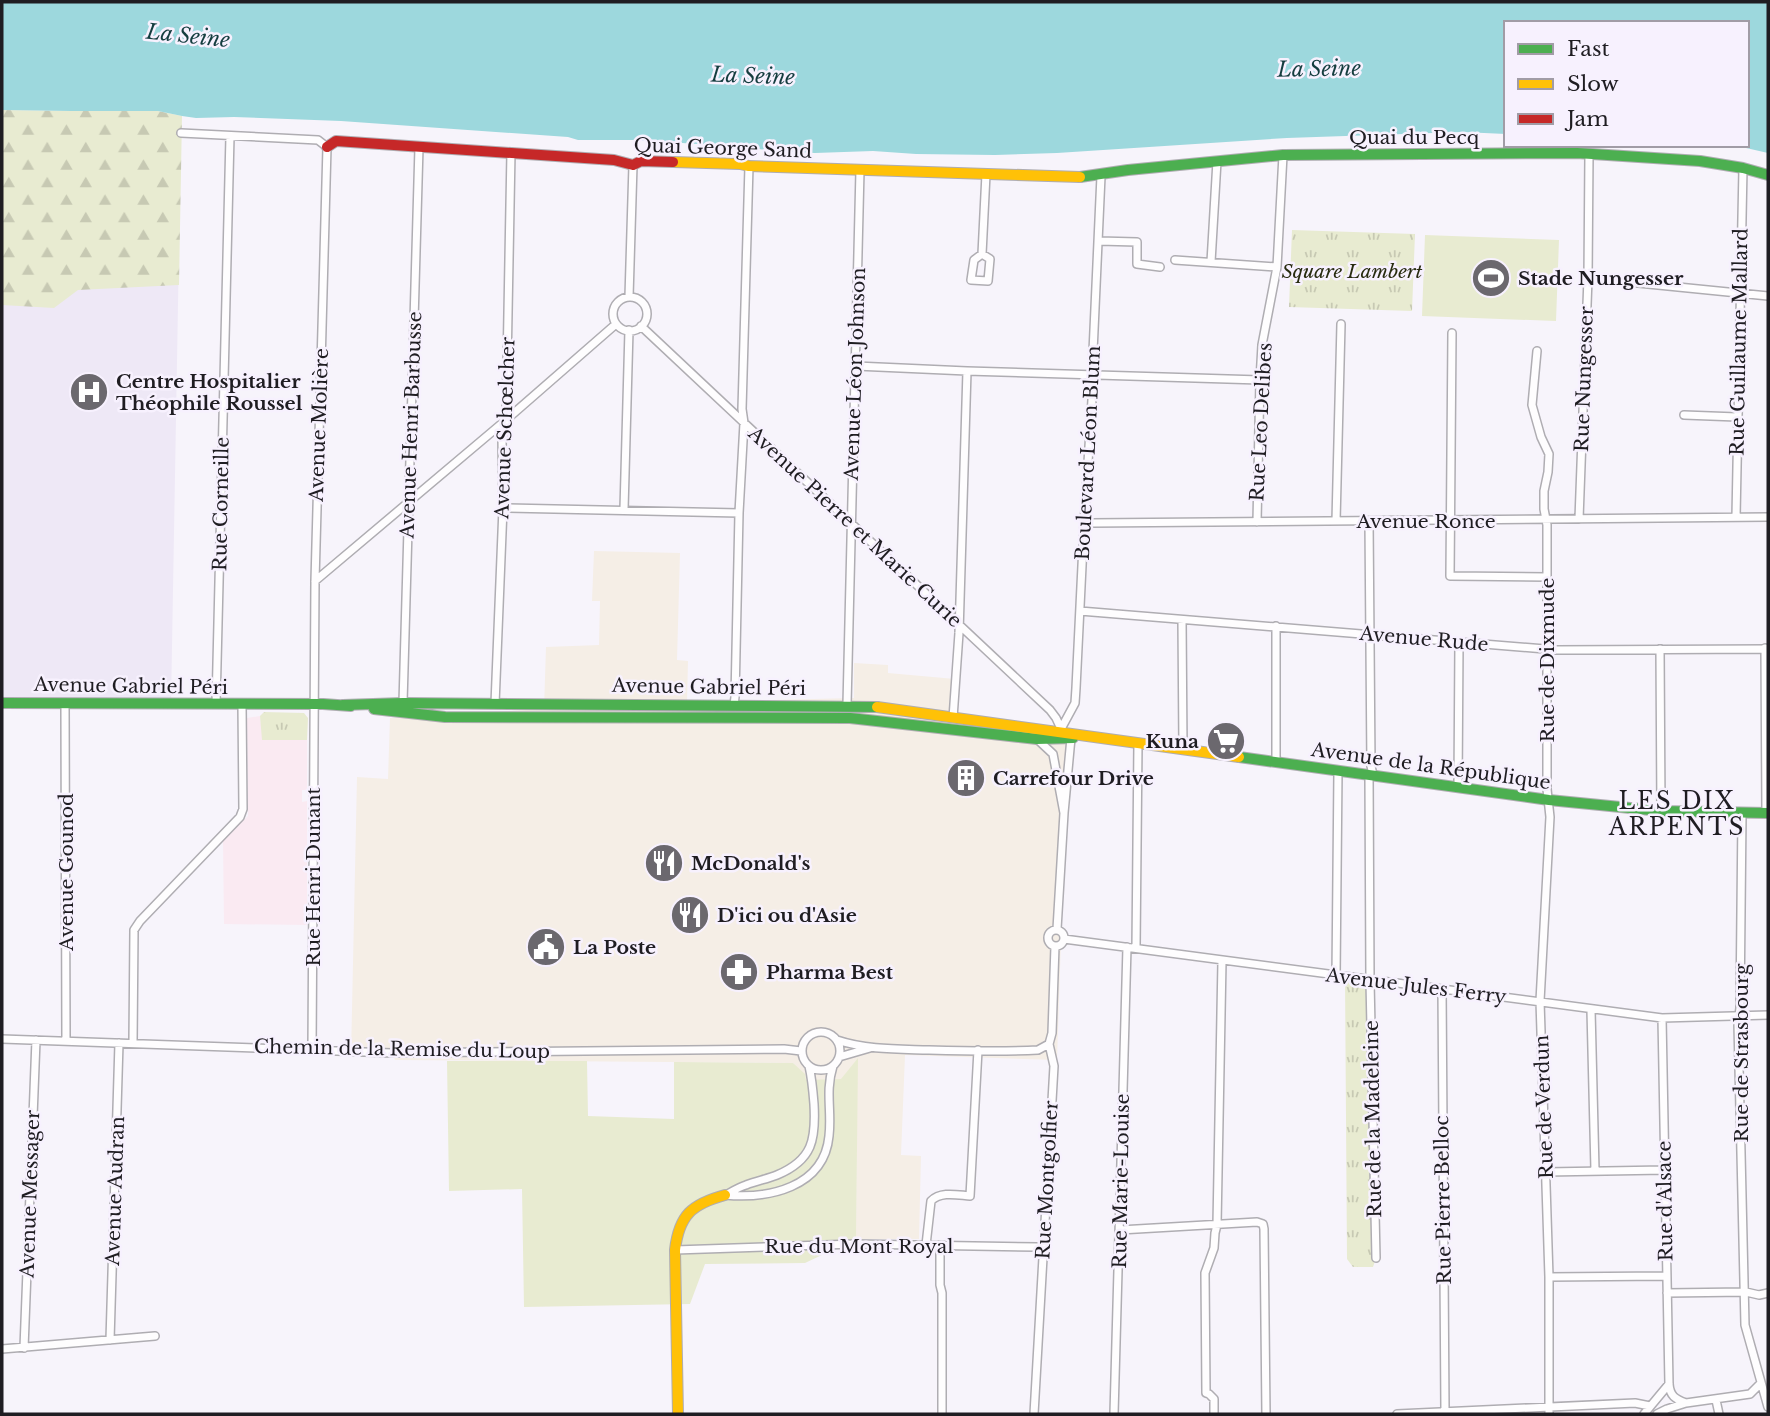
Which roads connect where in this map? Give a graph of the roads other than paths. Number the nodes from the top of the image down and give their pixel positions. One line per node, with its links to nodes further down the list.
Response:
1 (181, 133): 2 (street, Quai George Sand)
2 (230, 136): 3 (street, Quai George Sand); 69 (street, Rue Corneille)
3 (327, 146): 4 (main road, Quai George Sand); 55 (street, Avenue Molière)
4 (419, 147): 5 (main road, Quai George Sand); 40 (street, Avenue Henri Barbusse)
5 (511, 152): 9 (main road, Quai George Sand); 38 (street, Avenue Schœlcher)
6 (1589, 154): 7 (main road, Quai du Pecq); 11 (main road, Quai du Pecq); 22 (street, Rue Nungesser)
7 (1283, 155): 8 (main road, Quai du Pecq); 21 (street, Rue Leo Delibes)
8 (1217, 161): 15 (main road, Quai du Pecq); 19 (street)
9 (633, 165): 10 (main road, Quai George Sand); 25 (street)
10 (749, 166): 12 (main road, Quai George Sand); 39 (street)
11 (1742, 168): 14 (main road, Quai du Pecq); 23 (street, Rue Guillaume Mallard)
12 (860, 170): 13 (main road, Quai George Sand); 32 (street, Avenue Léon Johnson)
13 (986, 174): 15 (main road, Quai George Sand); 17 (street)
14 (1768, 175)
15 (1101, 176): 16 (street, Boulevard Léon Blum)
16 (1099, 242): 20 (street); 34 (street, Boulevard Léon Blum)
17 (982, 254)
18 (1175, 260): 19 (street)
19 (1212, 262): 21 (street)
20 (1160, 267)
21 (1277, 267): 35 (street, Rue Leo Delibes)
22 (1588, 278): 23 (street); 46 (street, Rue Nungesser)
23 (1740, 293): 24 (street); 37 (street, Rue Guillaume Mallard)
24 (1768, 296)
25 (629, 297): 26 (street); 28 (street)
26 (616, 324): 29 (street); 38 (street)
27 (1340, 324): 48 (street)
28 (641, 326): 29 (street); 39 (street, Avenue Pierre et Marie Curie)
29 (629, 331): 42 (street)
30 (1452, 333): 50 (street)
31 (1537, 351): 47 (street, Rue de Dixmude)
32 (856, 366): 33 (street); 52 (street, Avenue Léon Johnson)
33 (967, 371): 34 (street); 58 (street)
34 (1092, 374): 35 (street); 53 (street, Boulevard Léon Blum)
35 (1260, 380): 51 (street, Rue Leo Delibes)
36 (1684, 415): 37 (street)
37 (1737, 417): 44 (street, Rue Guillaume Mallard)
38 (506, 420): 40 (street); 41 (street, Avenue Schœlcher)
39 (744, 423): 43 (street); 52 (street, Avenue Pierre et Marie Curie)
40 (409, 501): 55 (street); 67 (street, Avenue Henri Barbusse)
41 (503, 508): 42 (street); 71 (street, Avenue Schœlcher)
42 (624, 509): 43 (street)
43 (739, 513): 74 (street)
44 (1736, 517): 45 (street, Avenue Ronce); 46 (street, Avenue Ronce)
45 (1768, 517)
46 (1579, 519): 47 (street, Avenue Ronce)
47 (1546, 520): 50 (street, Avenue Ronce); 54 (street, Rue de Dixmude)
48 (1336, 521): 49 (street, Avenue Ronce); 51 (street, Avenue Ronce)
49 (1369, 521): 50 (street, Avenue Ronce); 60 (street, Rue de la Madeleine)
50 (1450, 521): 54 (street)
51 (1257, 522): 53 (street, Avenue Ronce)
52 (852, 524): 58 (street, Avenue Pierre et Marie Curie); 75 (street, Avenue Léon Johnson)
53 (1084, 525): 56 (street, Boulevard Léon Blum)
54 (1547, 576): 62 (street, Rue de Dixmude)
55 (315, 581): 70 (street, Avenue Molière)
56 (1080, 611): 57 (street, Avenue Rude); 68 (street, Boulevard Léon Blum)
57 (1182, 620): 59 (street, Avenue Rude); 81 (street)
58 (959, 623): 76 (street, Avenue Pierre et Marie Curie); 77 (street)
59 (1276, 626): 60 (street, Avenue Rude); 82 (street)
60 (1370, 634): 61 (street, Avenue Rude); 84 (street, Rue de la Madeleine)
61 (1458, 643): 62 (street, Avenue Rude); 85 (street)
62 (1547, 649): 63 (street, Avenue Rude); 86 (street, Rue de Dixmude)
63 (1660, 649): 64 (street, Avenue Rude); 87 (street)
64 (1767, 649): 89 (street)
65 (2, 703): 66 (main road, Avenue Gabriel Péri)
66 (65, 703): 69 (main road, Avenue Gabriel Péri); 107 (street, Avenue Gounod)
67 (403, 703): 71 (main road, Avenue Gabriel Péri); 73 (main road, Avenue Gabriel Péri)
68 (1075, 703): 76 (street); 78 (street, Boulevard Léon Blum)
69 (216, 704): 72 (main road, Avenue Gabriel Péri)
70 (314, 704): 72 (main road, Avenue Gabriel Péri); 73 (main road, Avenue Gabriel Péri); 112 (street, Rue Henri Dunant)
71 (495, 704): 74 (main road, Avenue Gabriel Péri)
72 (242, 705): 109 (street)
73 (343, 705): 79 (main road, Avenue Gabriel Péri)
74 (734, 705): 75 (main road, Avenue Gabriel Péri)
75 (847, 705): 77 (main road, Avenue Gabriel Péri)
76 (1050, 710): 78 (street, Avenue Pierre et Marie Curie)
77 (953, 718): 78 (main road, Avenue Gabriel Péri)
78 (1067, 732): 79 (main road, Avenue Gabriel Péri); 80 (main road, Avenue de la République); 88 (street, Rue Montgolfier)
79 (1037, 740): 88 (street, Rue Montgolfier)
80 (1138, 743): 81 (main road, Avenue de la République); 94 (street, Rue Marie-Louise)
81 (1183, 749): 82 (main road, Avenue de la République)
82 (1276, 762): 83 (main road, Avenue de la République)
83 (1338, 771): 84 (main road, Avenue de la République); 96 (street)
84 (1371, 775): 85 (main road, Avenue de la République); 97 (street, Rue de la Madeleine)
85 (1458, 787): 86 (main road, Avenue de la République)
86 (1549, 800): 87 (main road, Avenue de la République); 99 (street, Rue de Verdun)
87 (1661, 811): 90 (main road, Avenue de la République)
88 (1065, 813): 91 (street, Rue Montgolfier)
89 (1767, 813): 90 (main road, Avenue de la République)
90 (1742, 814): 101 (street, Rue de Strasbourg)
91 (1057, 929): 92 (street); 93 (street, Rue Montgolfier)
92 (1064, 939): 93 (street); 94 (street, Avenue Jules Ferry)
93 (1055, 946): 110 (street, Rue Montgolfier)
94 (1132, 948): 95 (street, Avenue Jules Ferry); 123 (street, Rue Marie-Louise)
95 (1222, 961): 96 (street, Avenue Jules Ferry); 122 (street)
96 (1336, 976): 97 (street, Avenue Jules Ferry)
97 (1370, 981): 98 (street, Avenue Jules Ferry); 128 (street, Rue de la Madeleine)
98 (1441, 989): 99 (street, Avenue Jules Ferry); 145 (street, Rue Pierre Belloc)
99 (1540, 1001): 100 (street, Avenue Jules Ferry); 120 (street, Rue de Verdun)
100 (1591, 1010): 103 (street, Avenue Jules Ferry); 118 (street)
101 (1739, 1016): 102 (street, Avenue Jules Ferry); 103 (street, Avenue Jules Ferry); 131 (street, Rue de Strasbourg)
102 (1768, 1016)
103 (1662, 1018): 119 (street, Rue d'Alsace)
104 (2, 1039): 105 (street, Chemin de la Remise du Loup)
105 (36, 1040): 107 (street, Chemin de la Remise du Loup); 136 (street, Avenue Messager)
106 (837, 1040): 111 (street); 114 (street); 115 (street)
107 (66, 1041): 108 (street, Chemin de la Remise du Loup)
108 (119, 1042): 109 (street, Chemin de la Remise du Loup); 135 (street, Avenue Audran)
109 (133, 1043): 112 (street, Chemin de la Remise du Loup)
110 (1049, 1044): 113 (street); 127 (street, Rue Montgolfier)
111 (871, 1048): 113 (street); 115 (street)
112 (312, 1049): 114 (street, Chemin de la Remise du Loup)
113 (978, 1050): 124 (street)
114 (802, 1051): 116 (street)
115 (839, 1057): 117 (street)
116 (809, 1066): 117 (street); 121 (street)
117 (833, 1066): 121 (street)
118 (1595, 1170): 119 (street); 120 (street)
119 (1665, 1170): 129 (street, Rue d'Alsace)
120 (1546, 1172): 130 (street, Rue de Verdun)
121 (725, 1195): 126 (main road)
122 (1217, 1225): 123 (street); 150 (street); 151 (street)
123 (1120, 1230): 149 (street, Rue Marie-Louise)
124 (926, 1245): 125 (street, Rue du Mont Royal); 126 (street, Rue du Mont Royal)
125 (940, 1246): 127 (street, Rue du Mont Royal); 147 (street)
126 (675, 1250): 146 (main road)
127 (1043, 1250): 148 (street, Rue Montgolfier)
128 (1376, 1258)
129 (1666, 1276): 130 (street); 132 (street, Rue d'Alsace)
130 (1549, 1277): 144 (street, Rue de Verdun)
131 (1746, 1292): 132 (street); 133 (street); 138 (street, Rue de Strasbourg)
132 (1667, 1293): 139 (street, Rue d'Alsace)
133 (1768, 1293)
134 (155, 1336): 135 (street)
135 (110, 1340): 136 (street)
136 (24, 1348): 137 (street)
137 (2, 1349)
138 (1765, 1382): 140 (street); 143 (street, Rue de Strasbourg)
139 (1669, 1384): 141 (street); 142 (street)
140 (1716, 1400): 141 (street); 155 (street)
141 (1686, 1404): 154 (street)
142 (1650, 1406): 144 (street); 153 (street)
143 (1768, 1407)
144 (1548, 1410): 145 (street)
145 (1445, 1412): 152 (street)
146 (678, 1414)
147 (942, 1414)
148 (1034, 1414)
149 (1114, 1414)
150 (1214, 1414)
151 (1266, 1414)
152 (1397, 1414)
153 (1644, 1414)
154 (1657, 1414)
155 (1719, 1414)

